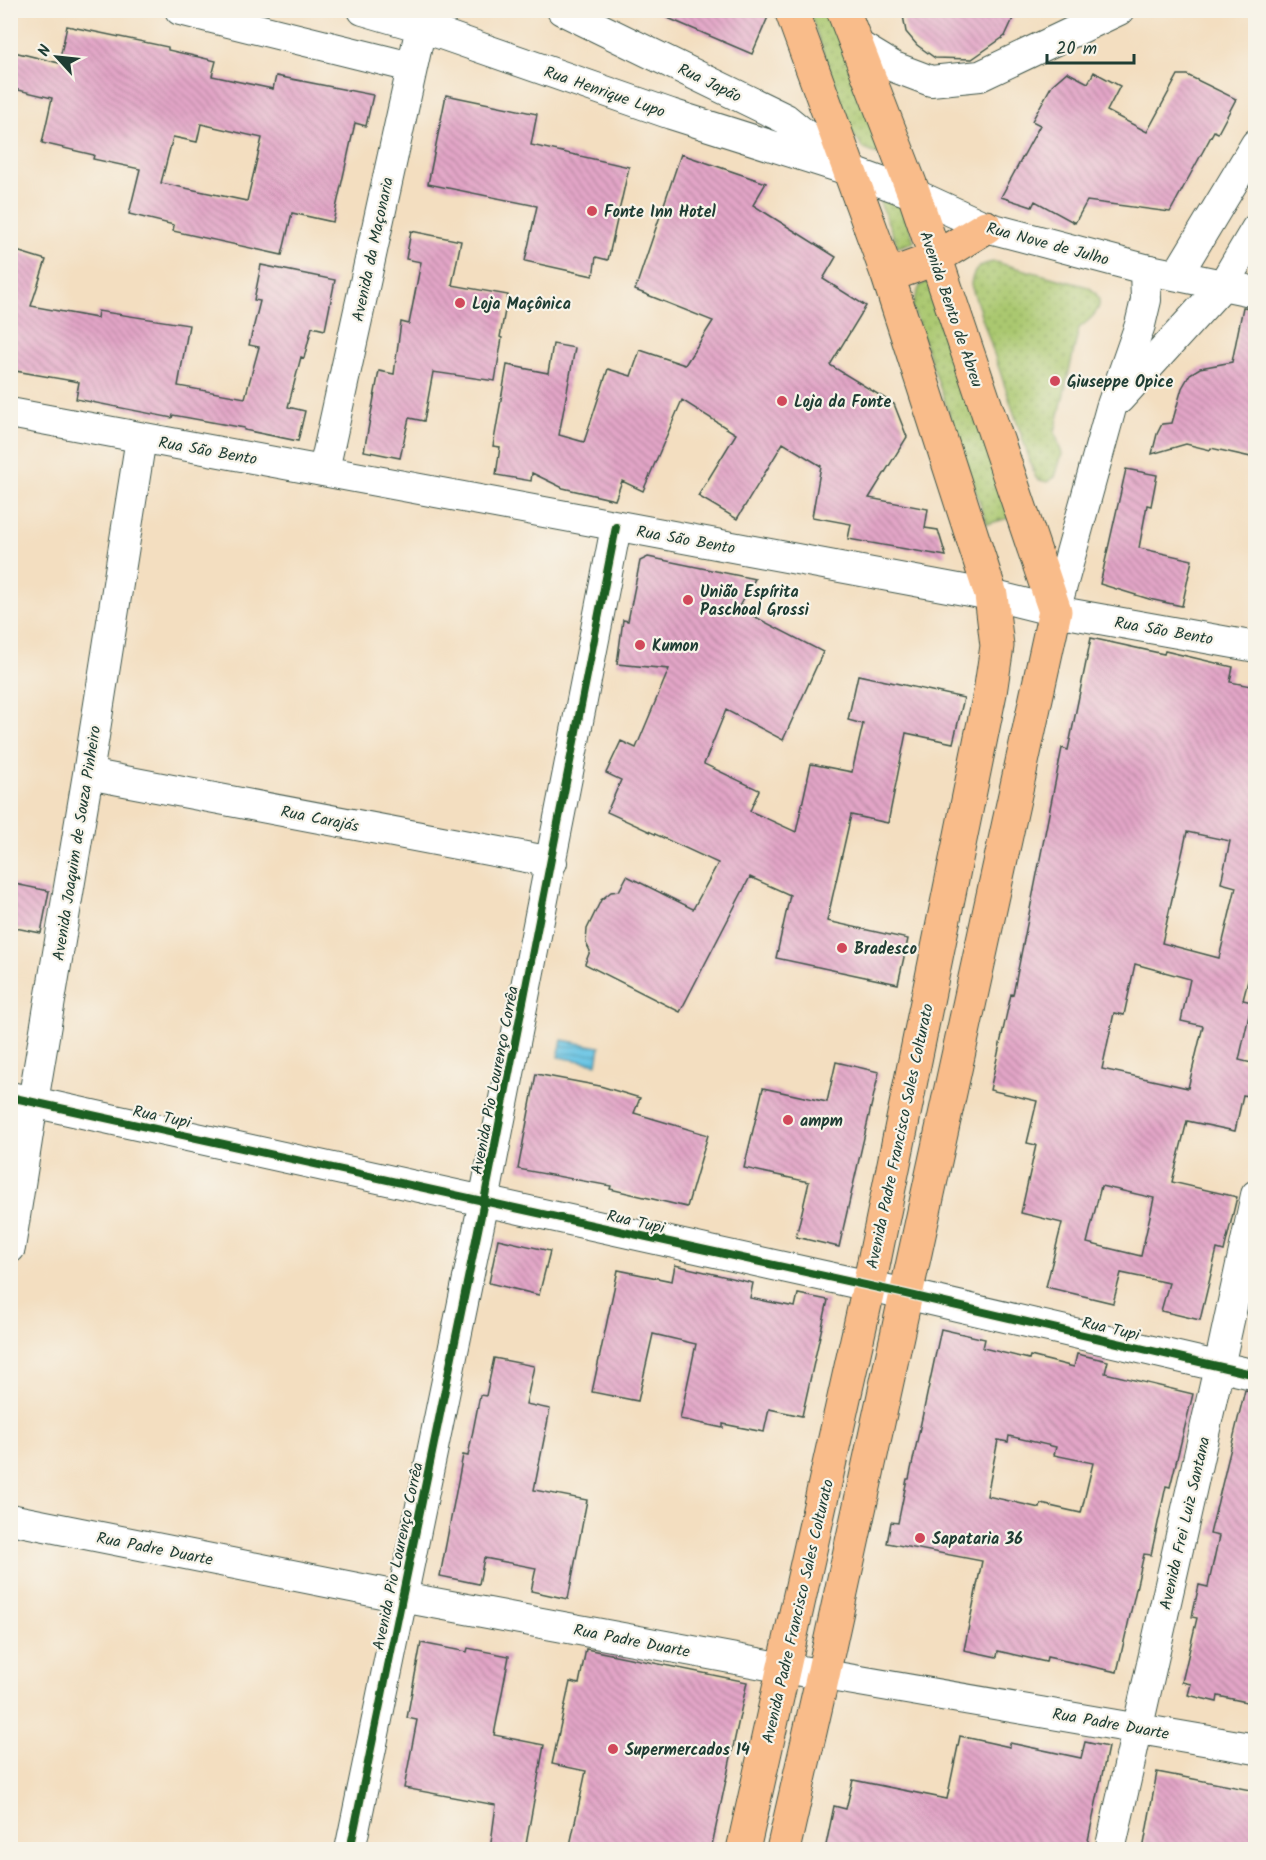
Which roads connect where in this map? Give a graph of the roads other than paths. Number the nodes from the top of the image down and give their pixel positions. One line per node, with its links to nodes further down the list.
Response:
1 (180, 10): 9 (street)
2 (363, 10): 7 (street, Rua Henrique Lupo)
3 (562, 10): 11 (street, Rua Japão)
4 (791, 10): 11 (main road)
5 (843, 10): 8 (main road, Avenida Bento de Abreu)
6 (1119, 10): 8 (street)
7 (421, 27): 9 (street, Avenida da Maçonaria); 11 (street, Rua Henrique Lupo)
8 (856, 44): 12 (main road, Avenida Bento de Abreu)
9 (411, 66): 24 (street, Avenida da Maçonaria)
10 (1256, 144): 17 (street)
11 (848, 170): 12 (street, Rua Nove de Julho); 18 (main road)
12 (914, 194): 13 (street, Rua Nove de Julho); 15 (main road, Avenida Bento de Abreu)
13 (986, 227): 15 (main road); 16 (street, Rua Nove de Julho)
14 (1256, 230): 19 (street)
15 (934, 259): 18 (main road); 27 (main road, Avenida Bento de Abreu)
16 (1145, 269): 17 (street, Rua Nove de Julho); 21 (street)
17 (1178, 275): 19 (street, Rua Nove de Julho)
18 (888, 276): 26 (main road)
19 (1223, 285): 20 (street, Rua Nove de Julho); 21 (street)
20 (1256, 292)
21 (1111, 408): 27 (street)
22 (10, 413): 23 (street, Rua São Bento)
23 (141, 438): 24 (street, Rua São Bento); 29 (street, Avenida Joaquim de Souza Pinheiro)
24 (324, 470): 25 (street, Rua São Bento)
25 (616, 527): 26 (street, Rua São Bento); 30 (street, Avenida Pio Lourenço Corrêa)
26 (991, 595): 27 (street, Rua São Bento); 35 (main road, Avenida Padre Francisco Sales Colturato)
27 (1054, 611): 28 (street, Rua São Bento); 36 (main road)
28 (1256, 647)
29 (88, 774): 30 (street, Rua Carajás); 31 (street, Avenida Joaquim de Souza Pinheiro)
30 (552, 862): 33 (street, Avenida Pio Lourenço Corrêa)
31 (22, 1100): 33 (street, Rua Tupi); 34 (street, Avenida Joaquim de Souza Pinheiro)
32 (1256, 1195): 37 (street, Avenida Frei Luiz Santana)
33 (484, 1201): 35 (street, Rua Tupi); 40 (street, Avenida Pio Lourenço Corrêa)
34 (10, 1248)
35 (869, 1286): 36 (street, Rua Tupi); 41 (main road, Avenida Padre Francisco Sales Colturato)
36 (906, 1294): 37 (street, Rua Tupi); 42 (main road)
37 (1219, 1367): 38 (street, Rua Tupi); 43 (street, Avenida Frei Luiz Santana)
38 (1256, 1375)
39 (10, 1519): 40 (street, Rua Padre Duarte)
40 (402, 1597): 41 (street, Rua Padre Duarte); 45 (street, Avenida Pio Lourenço Corrêa)
41 (784, 1668): 42 (street, Rua Padre Duarte); 46 (main road, Avenida Padre Francisco Sales Colturato)
42 (823, 1676): 43 (street, Rua Padre Duarte); 47 (main road)
43 (1138, 1728): 44 (street, Rua Padre Duarte); 48 (street, Avenida Frei Luiz Santana)
44 (1256, 1749)
45 (350, 1850)
46 (743, 1850)
47 (783, 1850)
48 (1110, 1850)

